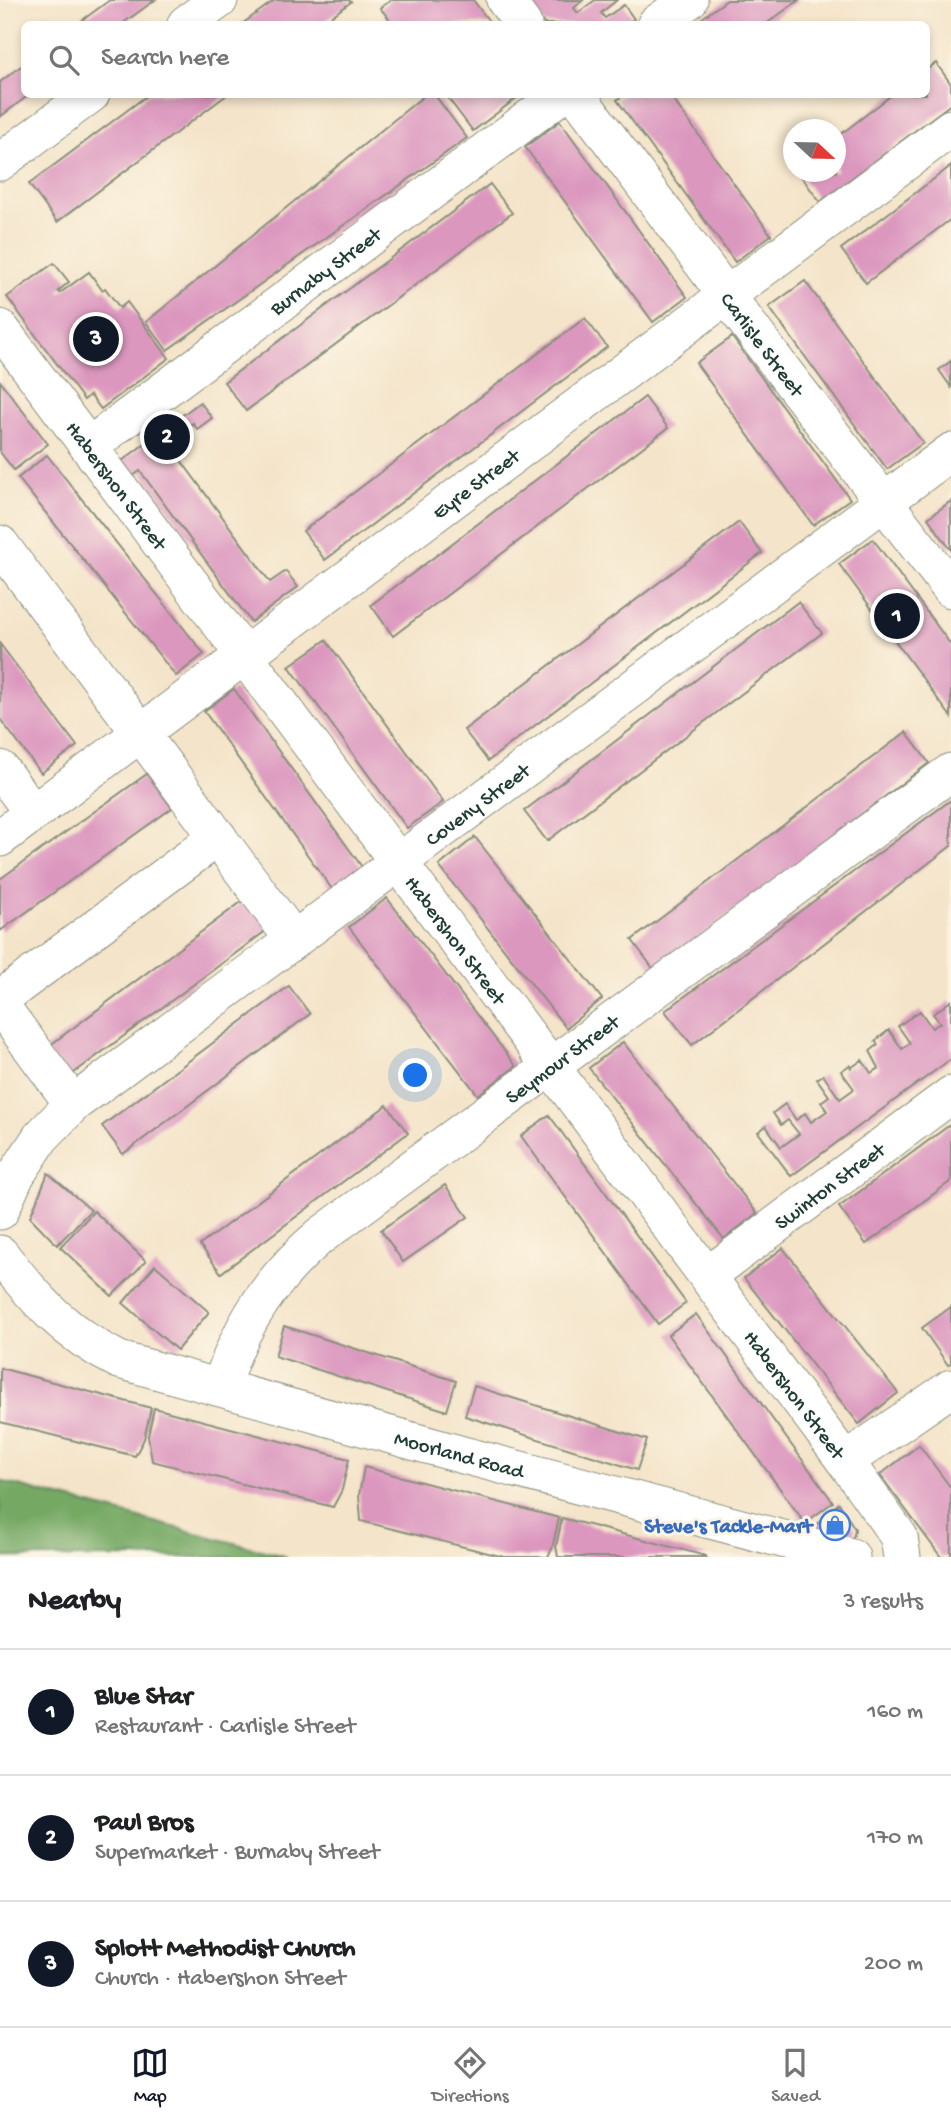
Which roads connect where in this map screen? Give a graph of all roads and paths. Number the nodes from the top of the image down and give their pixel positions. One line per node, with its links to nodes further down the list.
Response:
1 (219, 0): 4 (street)
2 (505, 0): 5 (street)
3 (689, 0): 6 (street)
4 (190, 21)
5 (521, 21)
6 (660, 21)
7 (86, 98): 11 (street)
8 (557, 98): 14 (street, Burnaby Street)
9 (579, 98): 12 (street, Carlisle Street)
10 (951, 128): 12 (street, Eyre Street)
11 (0, 162)
12 (726, 295): 16 (street, Carlisle Street); 19 (street, Eyre Street)
13 (0, 328): 14 (street, Habershon Street)
14 (89, 446): 19 (street, Habershon Street)
15 (951, 452): 16 (street, Coveny Street)
16 (884, 501): 18 (street, Carlisle Street); 26 (street, Coveny Street)
17 (0, 544): 20 (street)
18 (951, 589)
19 (245, 655): 20 (street, Eyre Street); 26 (street, Habershon Street)
20 (140, 732): 23 (street, Eyre Street); 24 (street)
21 (0, 769): 23 (street)
22 (951, 772): 30 (street, Seymour Street)
23 (33, 813): 25 (street, Eyre Street)
24 (218, 837): 27 (street); 28 (street)
25 (0, 838)
26 (400, 862): 27 (street, Coveny Street); 30 (street, Habershon Street)
27 (294, 940): 32 (street, Coveny Street)
28 (0, 999)
29 (0, 1005): 32 (street)
30 (551, 1065): 35 (street, Habershon Street); 36 (street, Seymour Street)
31 (951, 1095): 35 (street, Swinton Street)
32 (73, 1104): 33 (street, Coveny Street)
33 (0, 1211)
34 (0, 1254): 36 (street, Moorland Road)
35 (707, 1276): 38 (street, Habershon Street)
36 (222, 1387): 39 (street, Moorland Road)
37 (951, 1388): 38 (street)
38 (845, 1461): 40 (street, Habershon Street)
39 (851, 1557)
40 (902, 1557)

